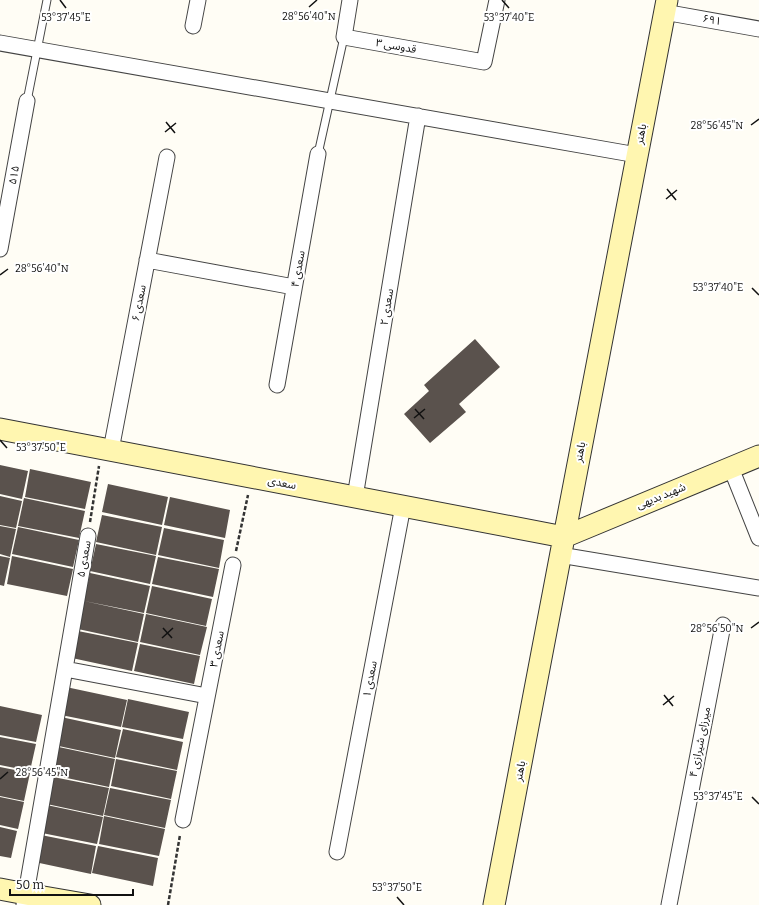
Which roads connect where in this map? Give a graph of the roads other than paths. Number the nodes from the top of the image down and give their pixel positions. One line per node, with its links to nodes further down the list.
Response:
1 (47, 0): 10 (lane)
2 (198, 0): 6 (street)
3 (350, 0): 8 (street)
4 (497, 0): 8 (street, قدوسی ۳)
5 (665, 6): 7 (street, ۶۹۱); 15 (street, باهنر)
6 (193, 26)
7 (759, 29)
8 (344, 37): 12 (lane)
9 (0, 43): 10 (street)
10 (37, 49): 11 (lane); 12 (street)
11 (27, 101): 17 (street, ۵۱۵)
12 (330, 101): 13 (street); 14 (lane)
13 (418, 116): 15 (street); 26 (street, سعدی ۲)
14 (318, 154): 20 (street, سعدی ۴)
15 (637, 154): 30 (street, باهنر)
16 (168, 157): 19 (street, سعدی ۶)
17 (2, 230): 18 (street, ۵۱۵)
18 (0, 249)
19 (147, 260): 20 (street); 23 (street, سعدی ۶)
20 (294, 287): 21 (street, سعدی ۴)
21 (277, 385)
22 (0, 429): 23 (street, سعدی)
23 (106, 450): 26 (street, سعدی)
24 (759, 456): 25 (street, شهید بدیهی)
25 (731, 468): 29 (street); 30 (street, شهید بدیهی)
26 (355, 497): 27 (street, سعدی)
27 (403, 506): 30 (street, سعدی); 37 (street, سعدی ۱)
28 (88, 536): 34 (street, سعدی ۵)
29 (759, 538)
30 (562, 546): 32 (street); 41 (street, باهنر)
31 (233, 565): 35 (street, سعدی ۳)
32 (759, 588)
33 (723, 625): 42 (street, میرزای شیرازی ۴)
34 (65, 669): 35 (street); 39 (street, سعدی ۵)
35 (207, 696): 36 (street, سعدی ۳)
36 (183, 820)
37 (337, 852)
38 (0, 889): 39 (street)
39 (25, 900): 40 (street)
40 (90, 905)
41 (494, 905)
42 (669, 905)

